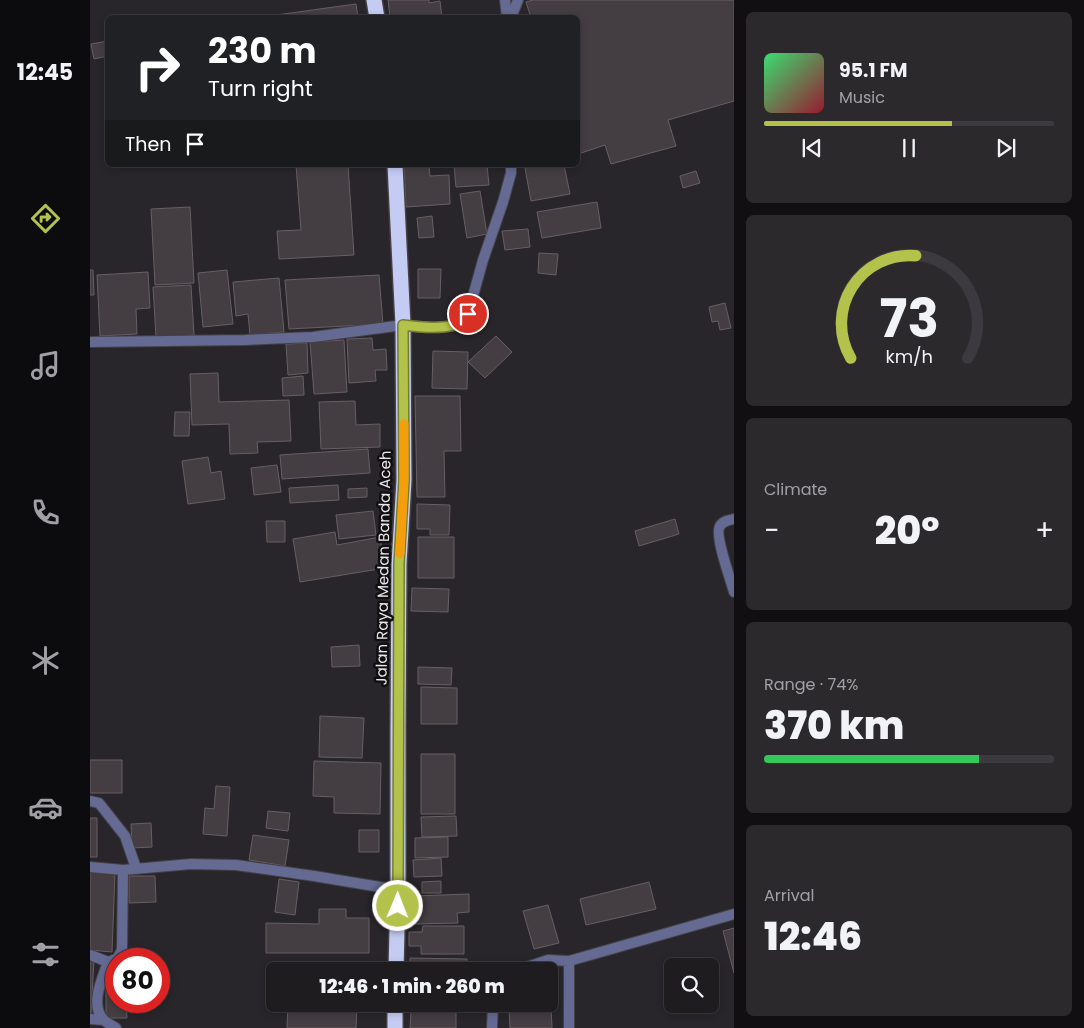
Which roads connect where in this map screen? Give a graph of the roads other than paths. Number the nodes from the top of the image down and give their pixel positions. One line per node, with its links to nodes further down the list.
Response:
1 (374, 0): 4 (highway)
2 (505, 0): 5 (street)
3 (518, 0): 6 (street)
4 (376, 15)
5 (508, 15)
6 (510, 15)
7 (395, 167): 9 (highway, Jalan Raya Medan Banda Aceh)
8 (511, 167): 9 (street)
9 (403, 325): 10 (street); 17 (highway, Jalan Raya Medan Banda Aceh)
10 (90, 342)
11 (734, 519): 12 (street)
12 (734, 592)
13 (90, 801): 15 (street)
14 (90, 867): 16 (street)
15 (136, 868): 16 (street); 17 (street)
16 (123, 870): 19 (street)
17 (398, 890): 23 (highway, Jalan Raya Medan Banda Aceh)
18 (734, 914): 22 (street)
19 (122, 948)
20 (90, 956): 21 (street)
21 (105, 958)
22 (569, 961): 24 (street); 33 (street)
23 (396, 962)
24 (542, 962)
25 (105, 980): 29 (street)
26 (395, 1012): 31 (highway)
27 (493, 1012): 32 (street)
28 (90, 1019): 29 (street)
29 (103, 1020): 30 (street)
30 (116, 1028)
31 (394, 1028)
32 (492, 1028)
33 (569, 1028)

